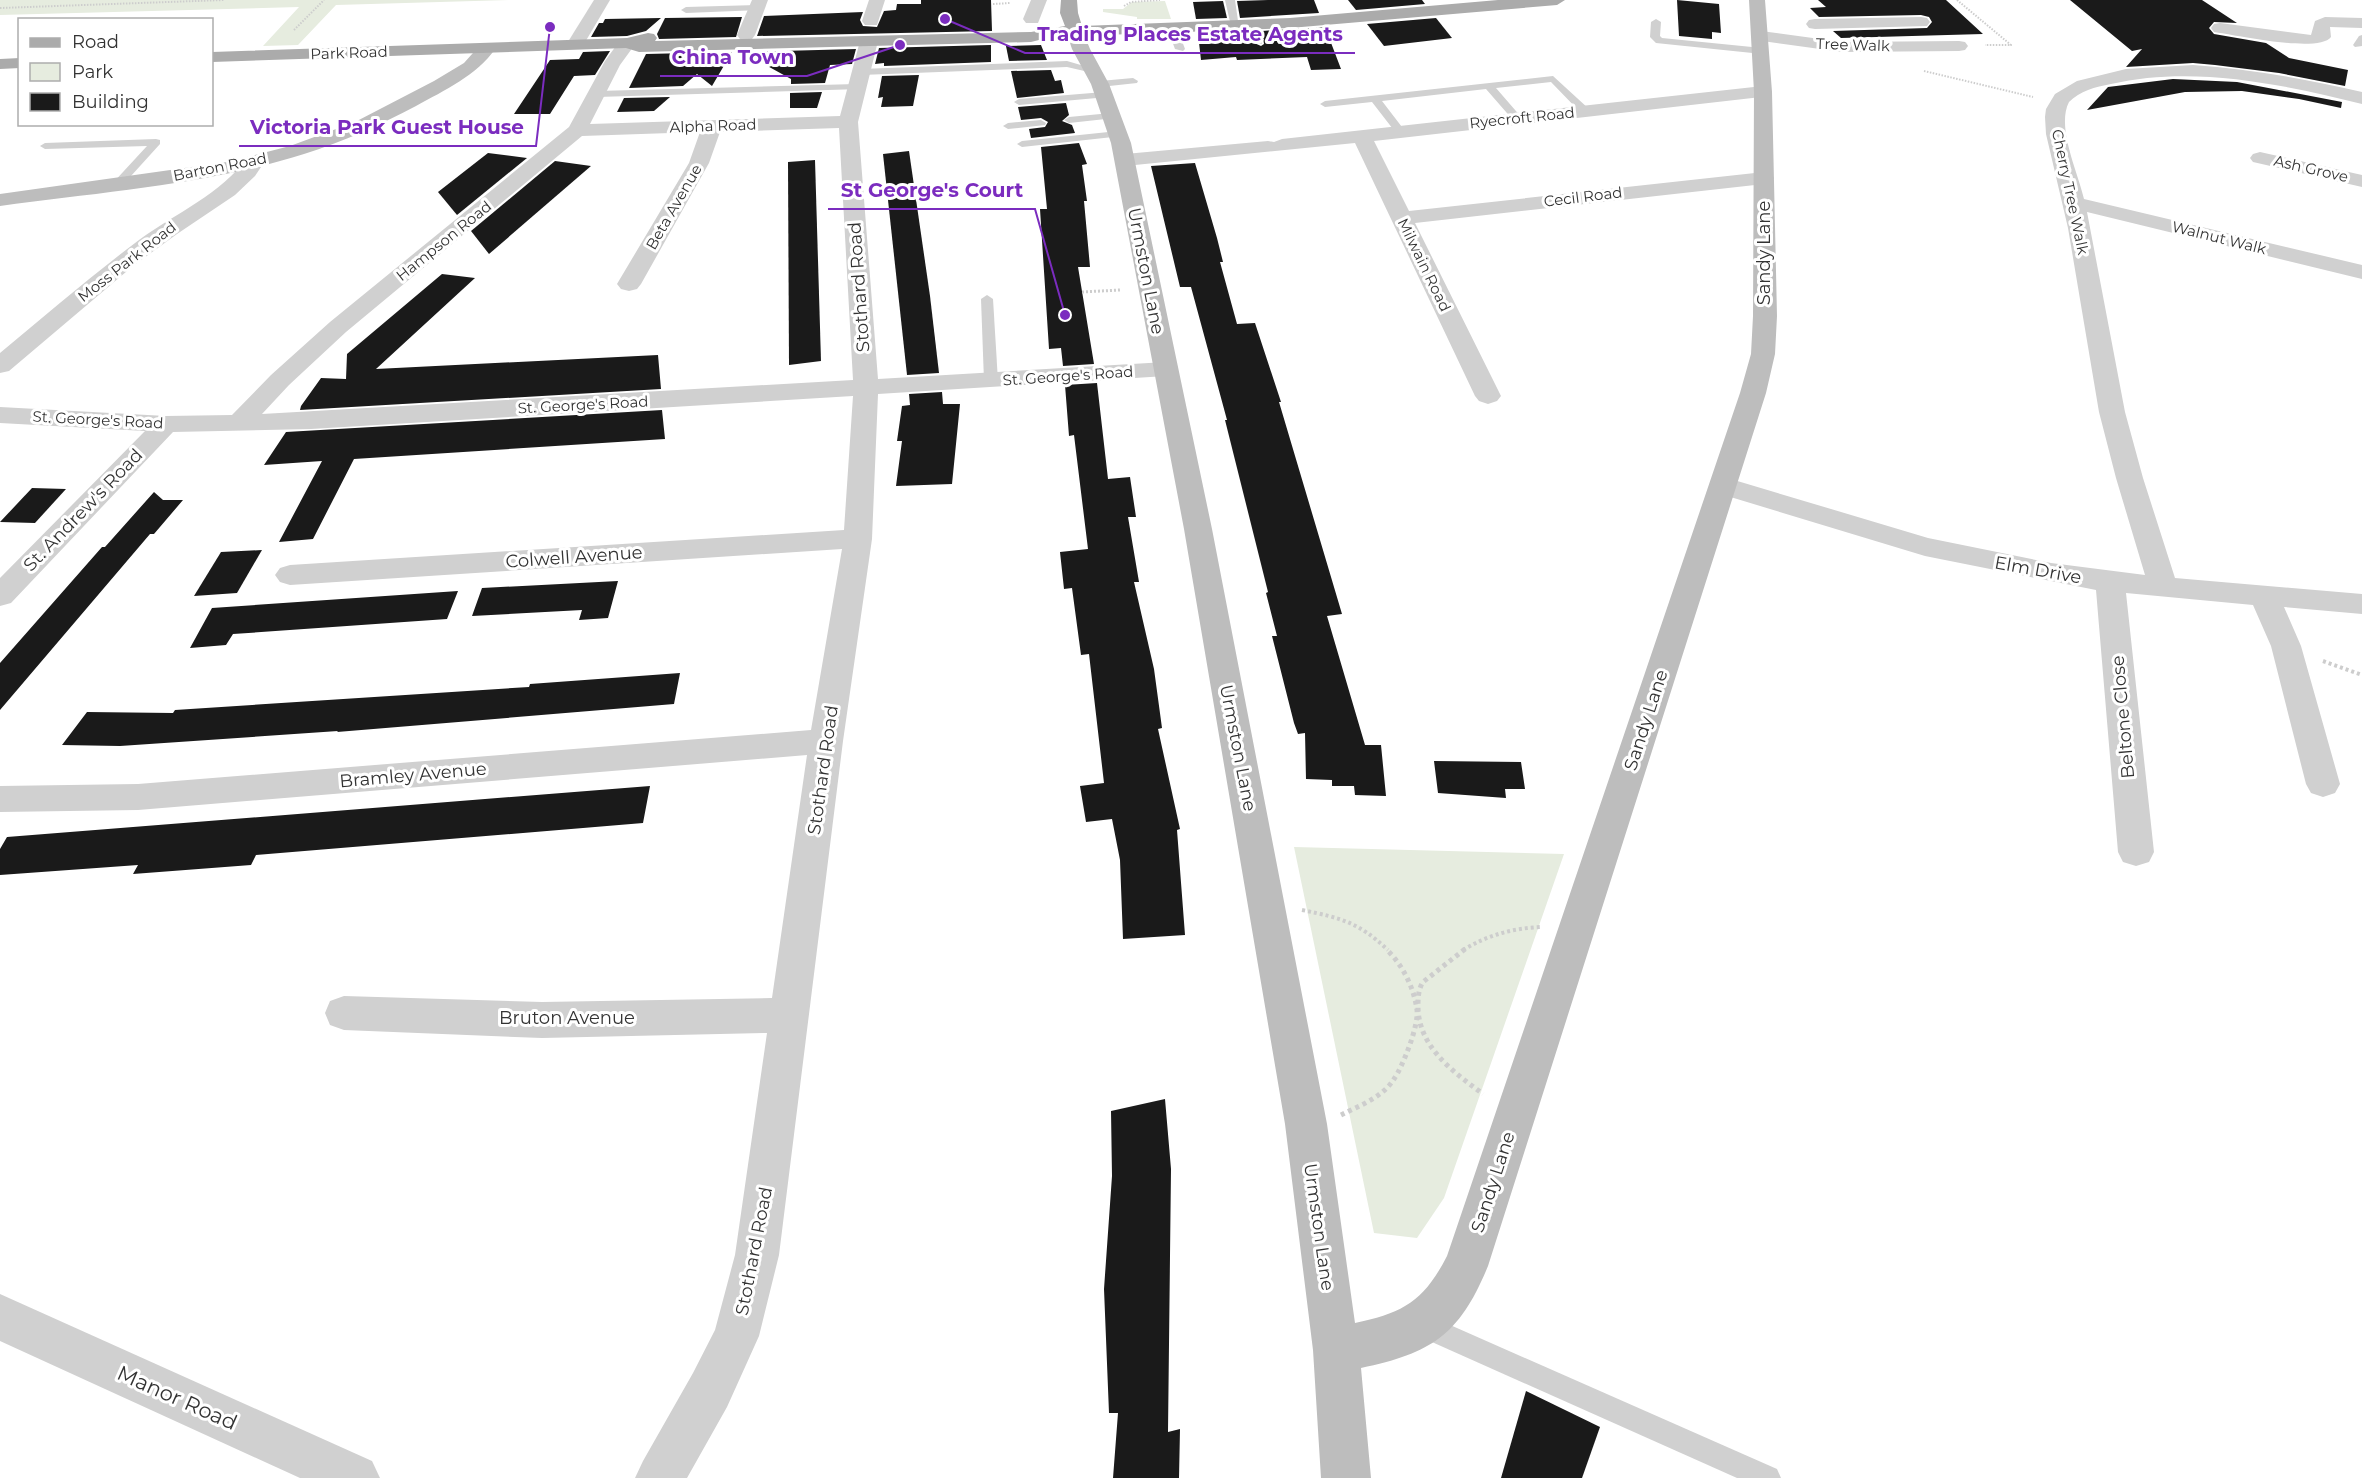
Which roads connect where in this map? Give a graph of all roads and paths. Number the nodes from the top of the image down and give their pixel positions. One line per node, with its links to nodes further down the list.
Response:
1 (224, 0): 13 (path)
2 (324, 0): 33 (path)
3 (602, 0): 28 (street)
4 (1068, 0): 24 (main road)
5 (1230, 0): 20 (lane)
6 (1557, 0): 11 (main road)
7 (1957, 0): 29 (path)
8 (877, 1): 9 (street); 32 (street, Stothard Road)
9 (857, 2)
10 (758, 4): 15 (lane); 25 (street)
11 (1443, 5): 20 (main road)
12 (1902, 5): 18 (street)
13 (0, 8)
14 (2325, 8): 16 (street)
15 (686, 10)
16 (2343, 21): 19 (street); 23 (street)
17 (1656, 22): 21 (lane)
18 (1921, 22): 21 (street); 29 (street)
19 (2362, 23)
20 (1245, 25): 22 (main road); 26 (lane)
21 (1770, 25): 29 (street, Tree Walk); 40 (street, Sandy Lane)
22 (1172, 28): 24 (main road); 31 (lane)
23 (2220, 28)
24 (1075, 31): 32 (main road); 47 (street, Urmston Lane)
25 (746, 35): 27 (main road); 32 (main road)
26 (1259, 42)
27 (627, 43): 28 (main road); 32 (main road); 41 (street, Hampson Road)
28 (575, 45): 30 (main road)
29 (1952, 46)
30 (488, 48): 33 (main road, Park Road); 61 (street, Barton Road)
31 (1180, 49)
32 (866, 50): 41 (lane); 47 (lane); 51 (street, Stothard Road)
33 (267, 56): 34 (main road, Park Road)
34 (213, 57)
35 (18, 63): 36 (main road)
36 (0, 64)
37 (1914, 70): 46 (path)
38 (1133, 81): 47 (lane)
39 (1488, 86): 42 (lane); 48 (lane); 49 (lane)
40 (1762, 92): 48 (street, Ryecroft Road); 62 (street, Sandy Lane)
41 (597, 94): 55 (street, Hampson Road)
42 (1374, 98): 45 (lane); 56 (lane)
43 (2362, 98): 46 (street, Cherry Tree Walk)
44 (1019, 102): 47 (lane)
45 (1325, 104)
46 (2057, 104): 66 (street, Cherry Tree Walk)
47 (1109, 110): 50 (lane); 57 (street, Ryecroft Road); 58 (lane); 70 (street, Urmston Lane)
48 (1585, 111): 49 (street, Ryecroft Road)
49 (1517, 118): 56 (street, Ryecroft Road)
50 (1069, 120)
51 (848, 122): 53 (street, Alpha Road); 78 (street, Stothard Road)
52 (1041, 123): 54 (lane)
53 (712, 126): 55 (street, Alpha Road); 69 (street, Beta Avenue)
54 (1008, 126)
55 (577, 130): 82 (street, Hampson Road)
56 (1400, 131): 57 (street, Ryecroft Road)
57 (1361, 135): 67 (street, Milwain Road)
58 (1022, 144)
59 (45, 146): 64 (lane)
60 (2260, 158): 63 (street, Ash Grove)
61 (255, 161): 64 (street, Barton Road); 74 (street, Moss Park Road)
62 (1764, 178): 67 (street, Cecil Road); 83 (street, Sandy Lane)
63 (2362, 181)
64 (117, 184): 65 (street, Barton Road)
65 (0, 200)
66 (2075, 203): 68 (street, Walnut Walk); 87 (street, Cherry Tree Walk)
67 (1401, 218): 79 (street, Milwain Road)
68 (2362, 272)
69 (629, 284)
70 (1149, 288): 71 (path); 76 (street, Urmston Lane)
71 (1082, 292)
72 (987, 299): 77 (lane)
73 (0, 342): 74 (street)
74 (27, 343): 75 (street, Moss Park Road)
75 (0, 366)
76 (1166, 369): 77 (street, St. George's Road); 95 (street, Urmston Lane)
77 (991, 381): 78 (street, St. George's Road)
78 (866, 388): 82 (street, St. George's Road); 84 (street, Stothard Road)
79 (1488, 396)
80 (0, 415): 81 (street, St. George's Road)
81 (166, 424): 82 (street, St. George's Road); 88 (street, St. Andrew's Road)
82 (238, 424)
83 (1724, 486): 86 (street, Elm Drive); 96 (street, Sandy Lane)
84 (858, 539): 85 (street, Colwell Avenue); 91 (street, Stothard Road)
85 (290, 575)
86 (2110, 582): 87 (street, Elm Drive); 94 (street, Beltone Close)
87 (2163, 586): 89 (street, Elm Drive)
88 (0, 596)
89 (2264, 596): 90 (street, Elm Drive); 92 (street)
90 (2362, 604)
91 (826, 741): 93 (street, Bramley Avenue); 99 (street, Stothard Road)
92 (2323, 784)
93 (0, 799)
94 (2136, 852)
95 (1268, 910): 97 (path); 101 (street, Urmston Lane)
96 (1575, 932): 97 (path); 100 (street, Sandy Lane)
97 (1417, 1011): 100 (path); 101 (path)
98 (344, 1013): 99 (street, Bruton Avenue)
99 (791, 1015): 106 (street, Stothard Road)
100 (1515, 1117): 103 (street, Sandy Lane)
101 (1306, 1124): 104 (street, Urmston Lane)
102 (0, 1317): 105 (street, Manor Road)
103 (1423, 1325): 104 (street, Sandy Lane); 108 (lane)
104 (1336, 1350): 107 (street, Urmston Lane)
105 (355, 1478)
106 (660, 1478)
107 (1346, 1478)
108 (1768, 1478)

